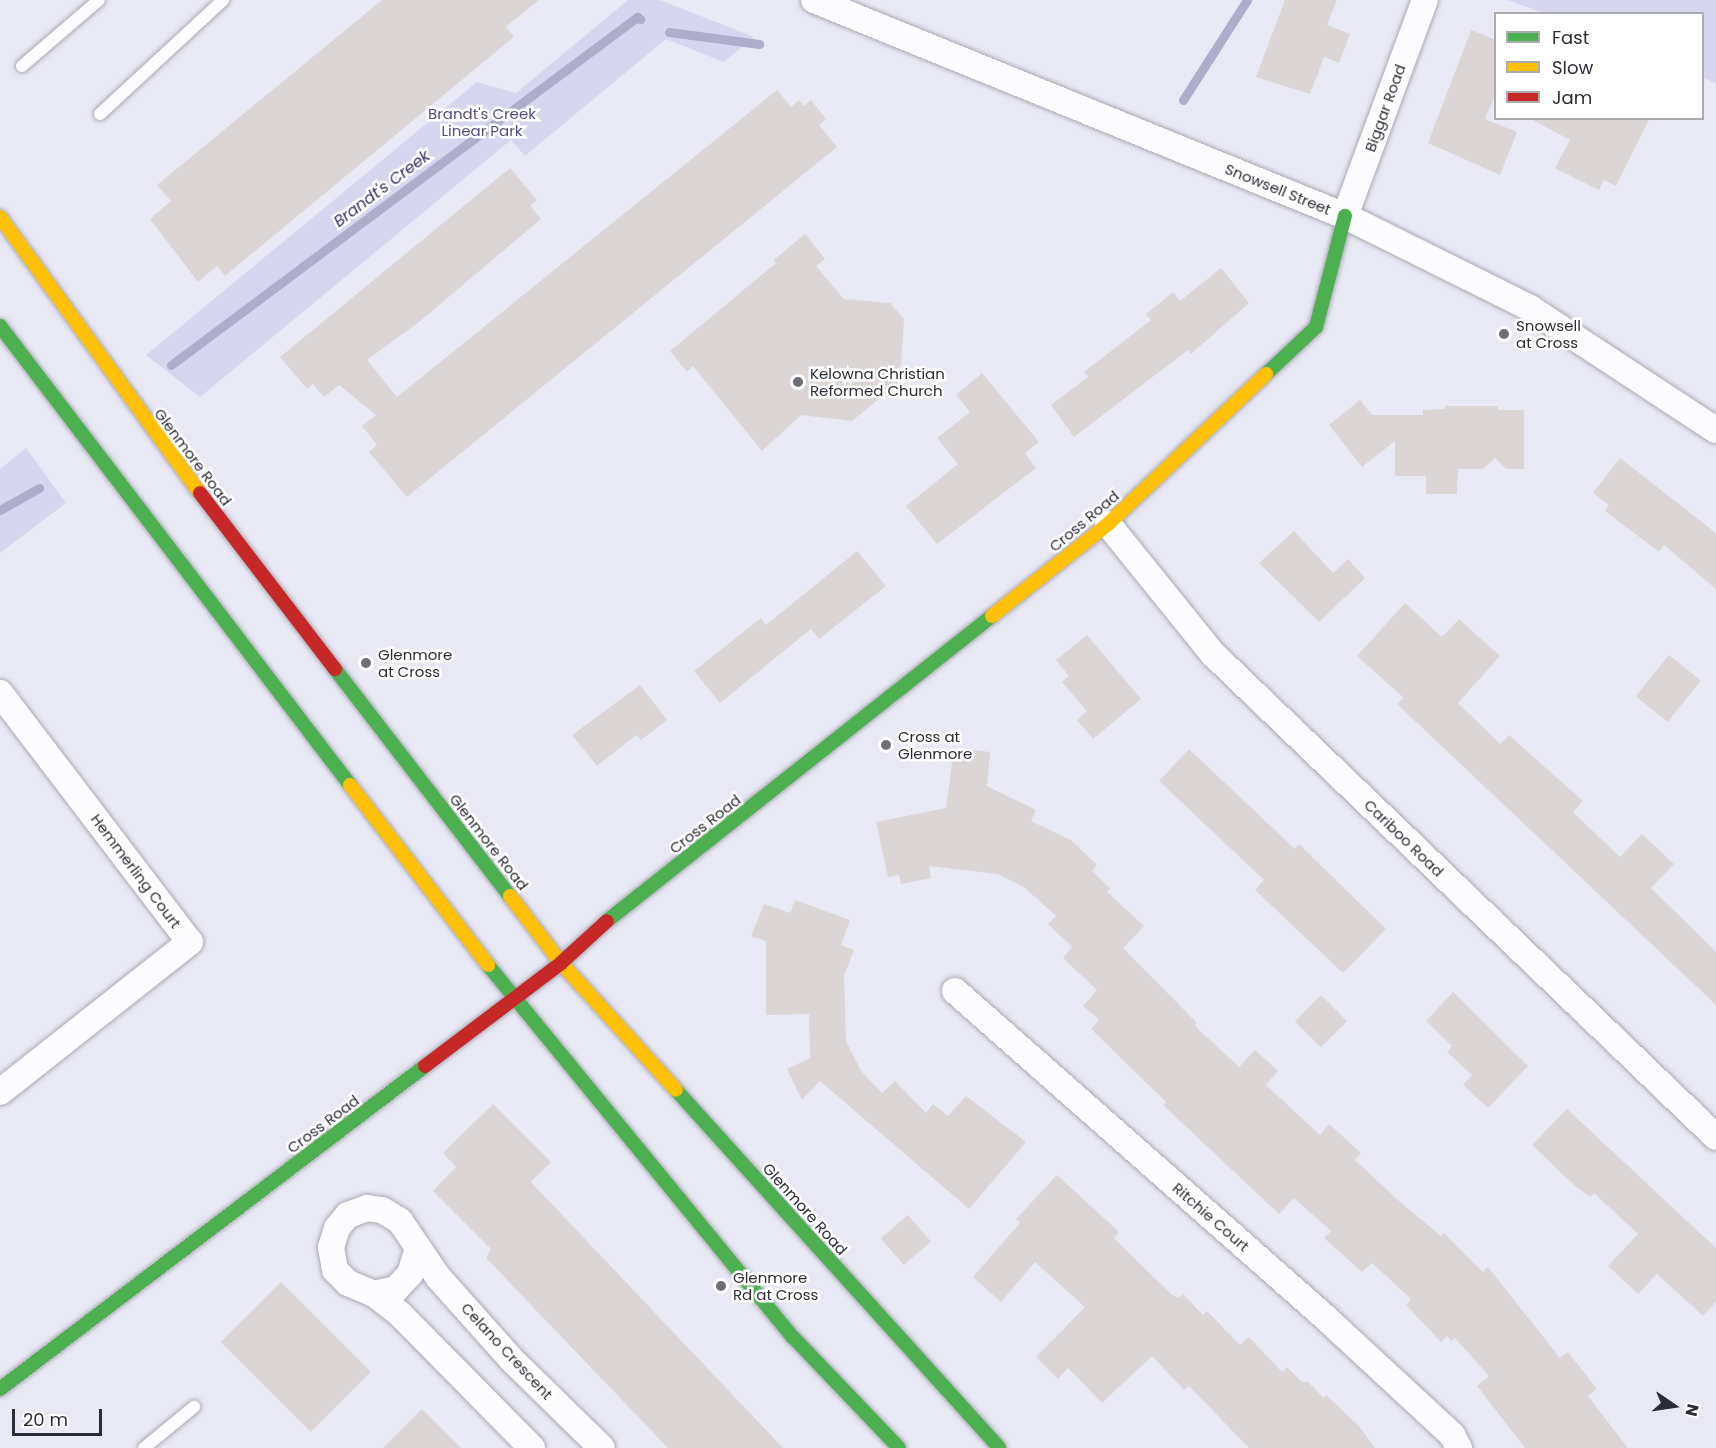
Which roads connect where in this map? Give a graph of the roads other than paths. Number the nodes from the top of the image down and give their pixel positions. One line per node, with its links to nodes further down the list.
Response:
1 (99, 0): 5 (lane)
2 (223, 0): 6 (lane)
3 (814, 0): 7 (street, Snowsell Street)
4 (1425, 0): 7 (street, Biggar Road)
5 (22, 66)
6 (100, 114)
7 (1345, 216): 10 (street, Snowsell Street); 11 (main road, Cross Road)
8 (0, 217): 13 (main road, Glenmore Road)
9 (0, 326): 15 (main road)
10 (1716, 430)
11 (1108, 524): 13 (main road, Cross Road); 17 (street, Cariboo Road)
12 (0, 693): 16 (street, Hemmerling Court)
13 (561, 963): 15 (main road, Cross Road); 26 (main road, Glenmore Road)
14 (955, 991): 27 (street, Ritchie Court)
15 (514, 999): 20 (main road, Cross Road); 25 (main road)
16 (0, 1092)
17 (1716, 1137)
18 (418, 1248): 19 (street); 19 (street, Celano Crescent); 24 (street, Celano Crescent)
19 (374, 1294): 23 (street, Celano Crescent)
20 (0, 1389)
21 (194, 1407): 22 (lane)
22 (144, 1448)
23 (532, 1448)
24 (602, 1448)
25 (899, 1448)
26 (999, 1448)
27 (1459, 1448)

